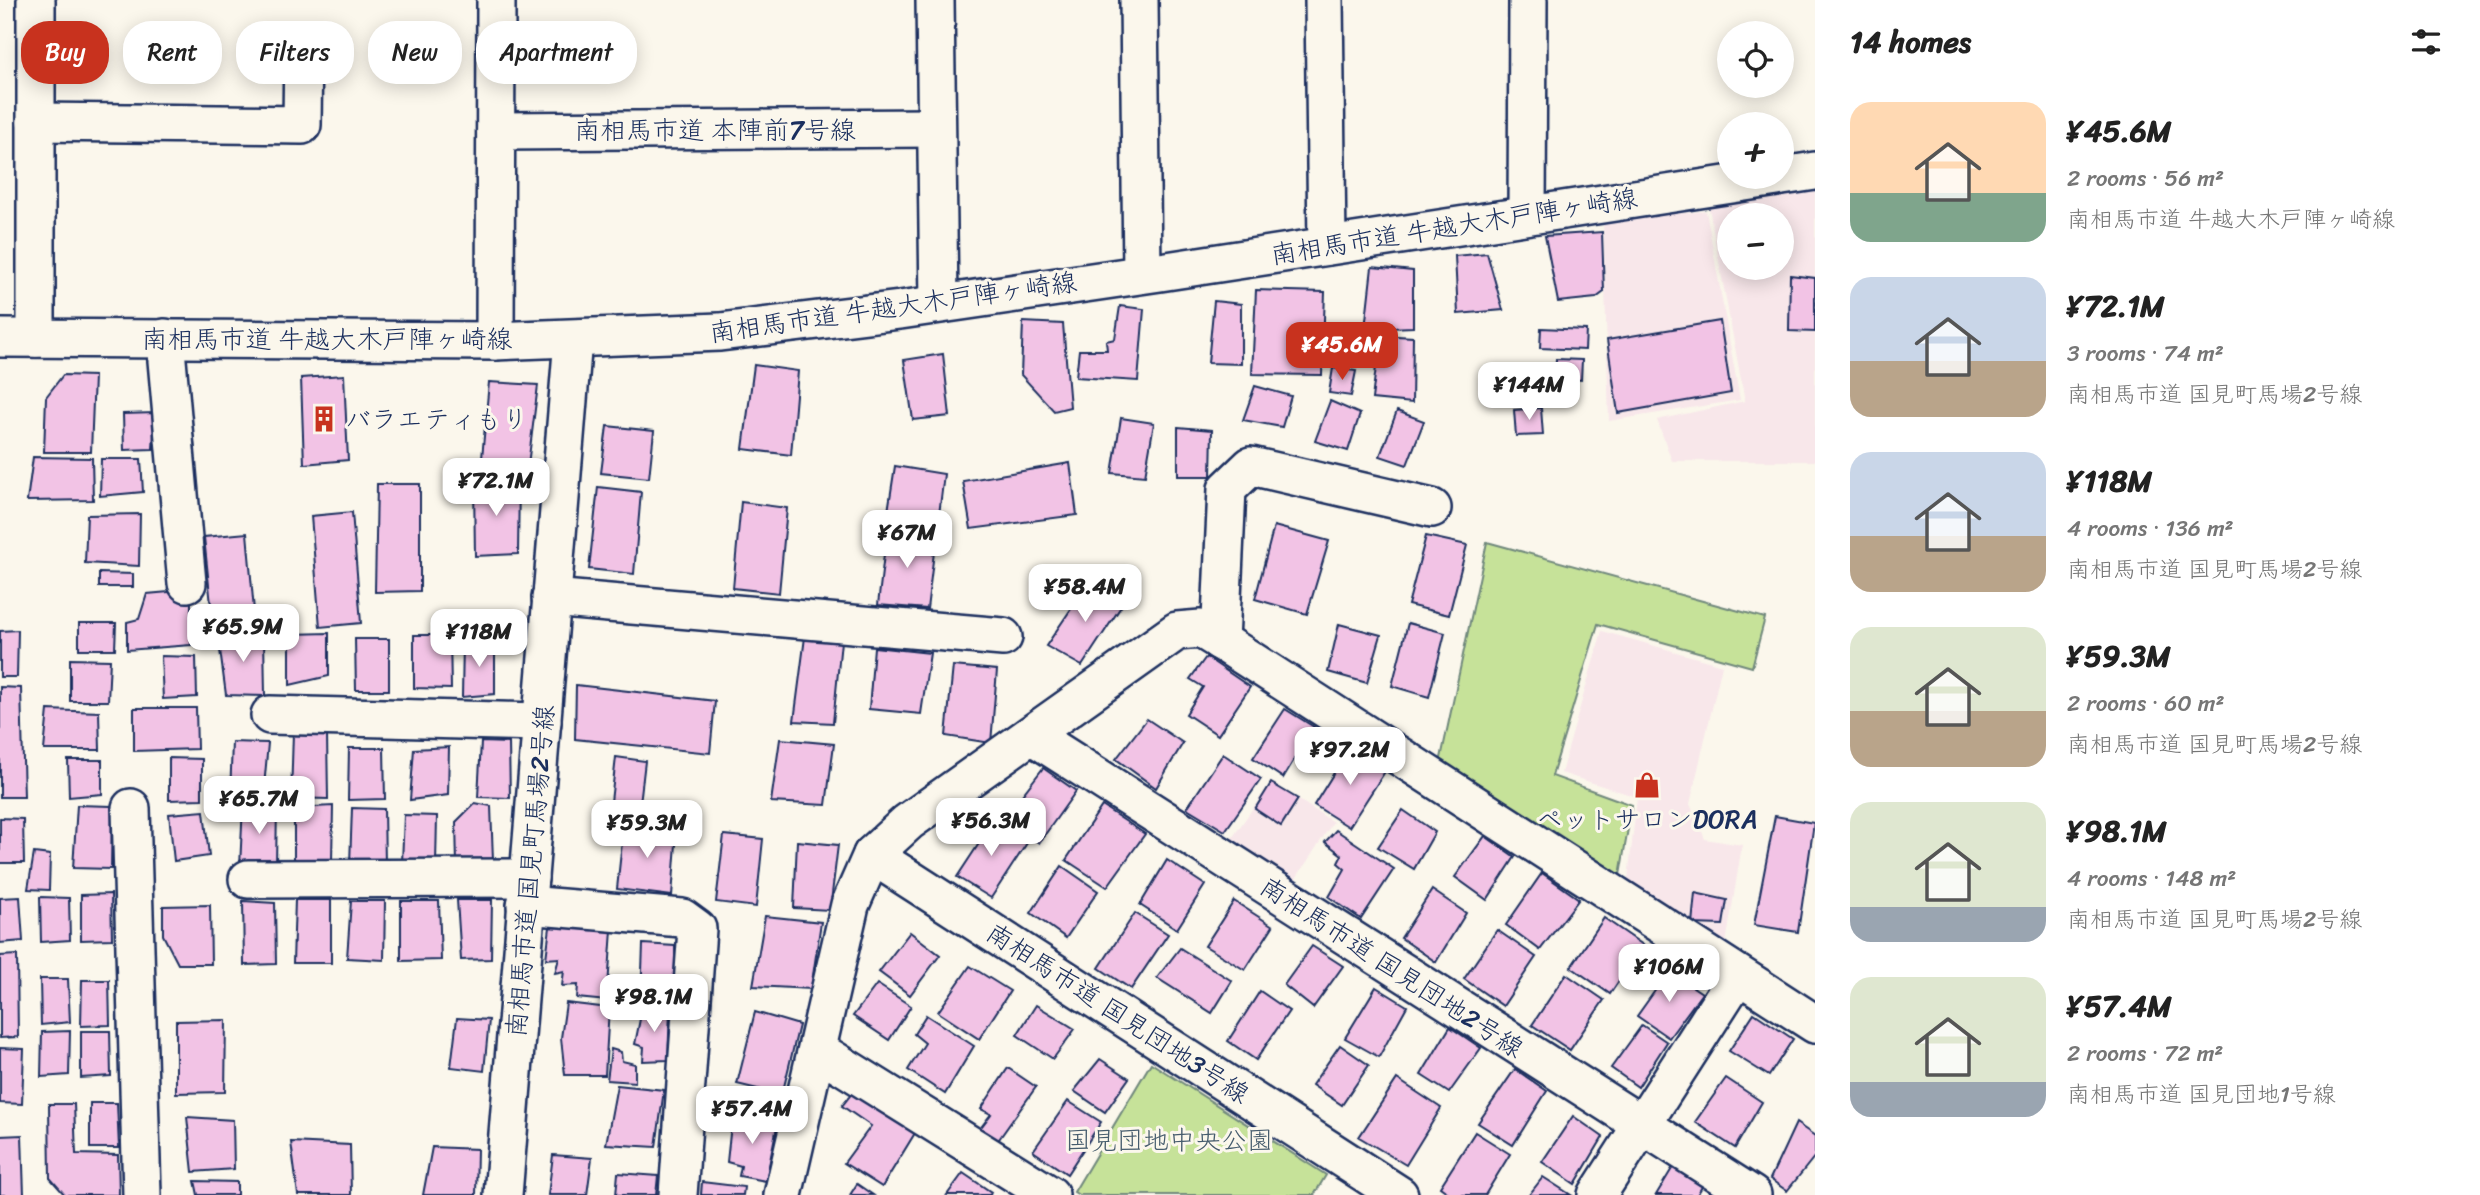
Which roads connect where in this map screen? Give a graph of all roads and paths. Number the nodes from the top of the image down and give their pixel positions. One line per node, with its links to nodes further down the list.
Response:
1 (36, 0): 8 (street)
2 (496, 0): 10 (street)
3 (935, 0): 9 (street)
4 (1139, 0): 16 (street)
5 (1324, 0): 15 (street)
6 (1528, 0): 14 (street)
7 (303, 84): 8 (street)
8 (36, 122): 19 (street)
9 (934, 128): 10 (street, 南相馬市道 本陣前7号線); 17 (street)
10 (496, 131): 22 (street)
11 (1815, 171): 12 (street, 南相馬市道 牛越大木戸陣ヶ崎線)
12 (1794, 174)
13 (1717, 186): 14 (street, 南相馬市道 牛越大木戸陣ヶ崎線)
14 (1527, 215): 15 (street, 南相馬市道 牛越大木戸陣ヶ崎線)
15 (1327, 246): 16 (street, 南相馬市道 牛越大木戸陣ヶ崎線)
16 (1142, 274): 17 (street, 南相馬市道 牛越大木戸陣ヶ崎線)
17 (939, 303): 21 (street, 南相馬市道 牛越大木戸陣ヶ崎線)
18 (0, 338): 19 (street, 南相馬市道 牛越大木戸陣ヶ崎線)
19 (36, 338): 20 (street, 南相馬市道 牛越大木戸陣ヶ崎線)
20 (165, 338): 22 (street, 南相馬市道 牛越大木戸陣ヶ崎線); 24 (street)
21 (573, 339): 22 (street, 南相馬市道 牛越大木戸陣ヶ崎線); 25 (street, 南相馬市道 国見町馬場2号線)
22 (495, 341)
23 (1433, 508): 27 (street)
24 (187, 583)
25 (551, 598): 26 (street); 29 (street, 南相馬市道 国見町馬場2号線)
26 (1003, 637)
27 (1220, 641): 30 (street); 35 (street)
28 (270, 715): 29 (street)
29 (542, 722): 34 (street, 南相馬市道 国見町馬場2号線)
30 (1033, 736): 32 (street); 38 (street, 南相馬市道 国見団地2号線)
31 (131, 808): 41 (street)
32 (872, 855): 37 (street); 44 (street, 南相馬市道 国見団地3号線)
33 (248, 878): 34 (street)
34 (527, 892): 40 (street, 南相馬市道 国見町馬場2号線); 42 (street)
35 (1738, 975): 36 (street); 38 (street)
36 (1815, 1024)
37 (819, 1051): 39 (street); 43 (street)
38 (1642, 1126): 45 (street); 46 (street, 南相馬市道 国見団地2号線)
39 (1031, 1190)
40 (504, 1193)
41 (142, 1195)
42 (678, 1195)
43 (783, 1195)
44 (1399, 1195)
45 (1597, 1195)
46 (1752, 1195)

